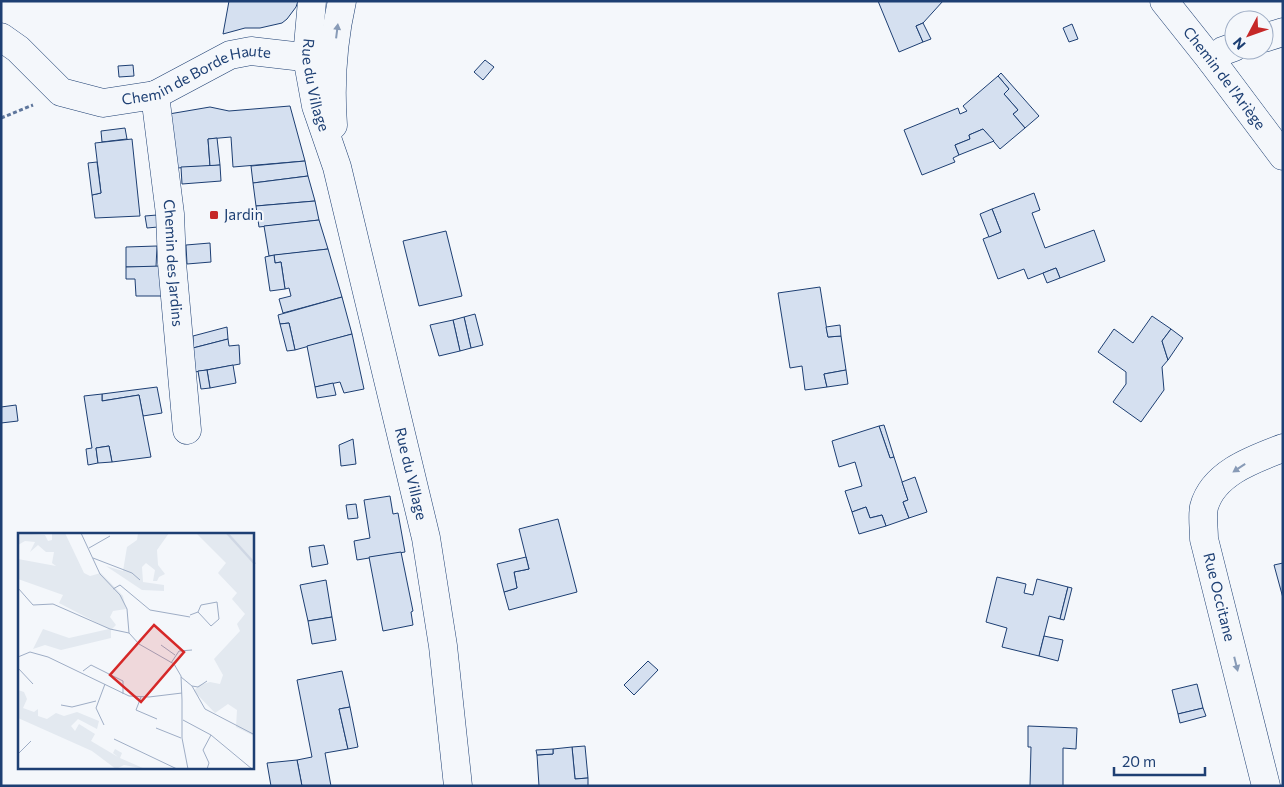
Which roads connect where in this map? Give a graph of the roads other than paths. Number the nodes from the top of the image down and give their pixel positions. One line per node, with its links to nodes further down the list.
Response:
1 (312, 1): 6 (street, Rue du Village)
2 (342, 1): 7 (street, Rue du Village, one-way to 2)
3 (1164, 1): 5 (street, Chemin de l'Ariège)
4 (1, 37): 8 (street, Chemin de Borde Haute)
5 (1222, 53): 9 (street, Chemin de l'Ariège)
6 (307, 57): 7 (street, Chemin de Borde Haute); 8 (street, Chemin de Borde Haute); 10 (street, Rue du Village)
7 (334, 60): 10 (street, Rue du Village)
8 (156, 95): 11 (street, Chemin des Jardins)
9 (1283, 156)
10 (337, 167): 13 (street, Rue du Village)
11 (187, 430)
12 (1283, 448): 14 (street, Rue Occitane, one-way to 14)
13 (458, 786)
14 (1266, 786)

